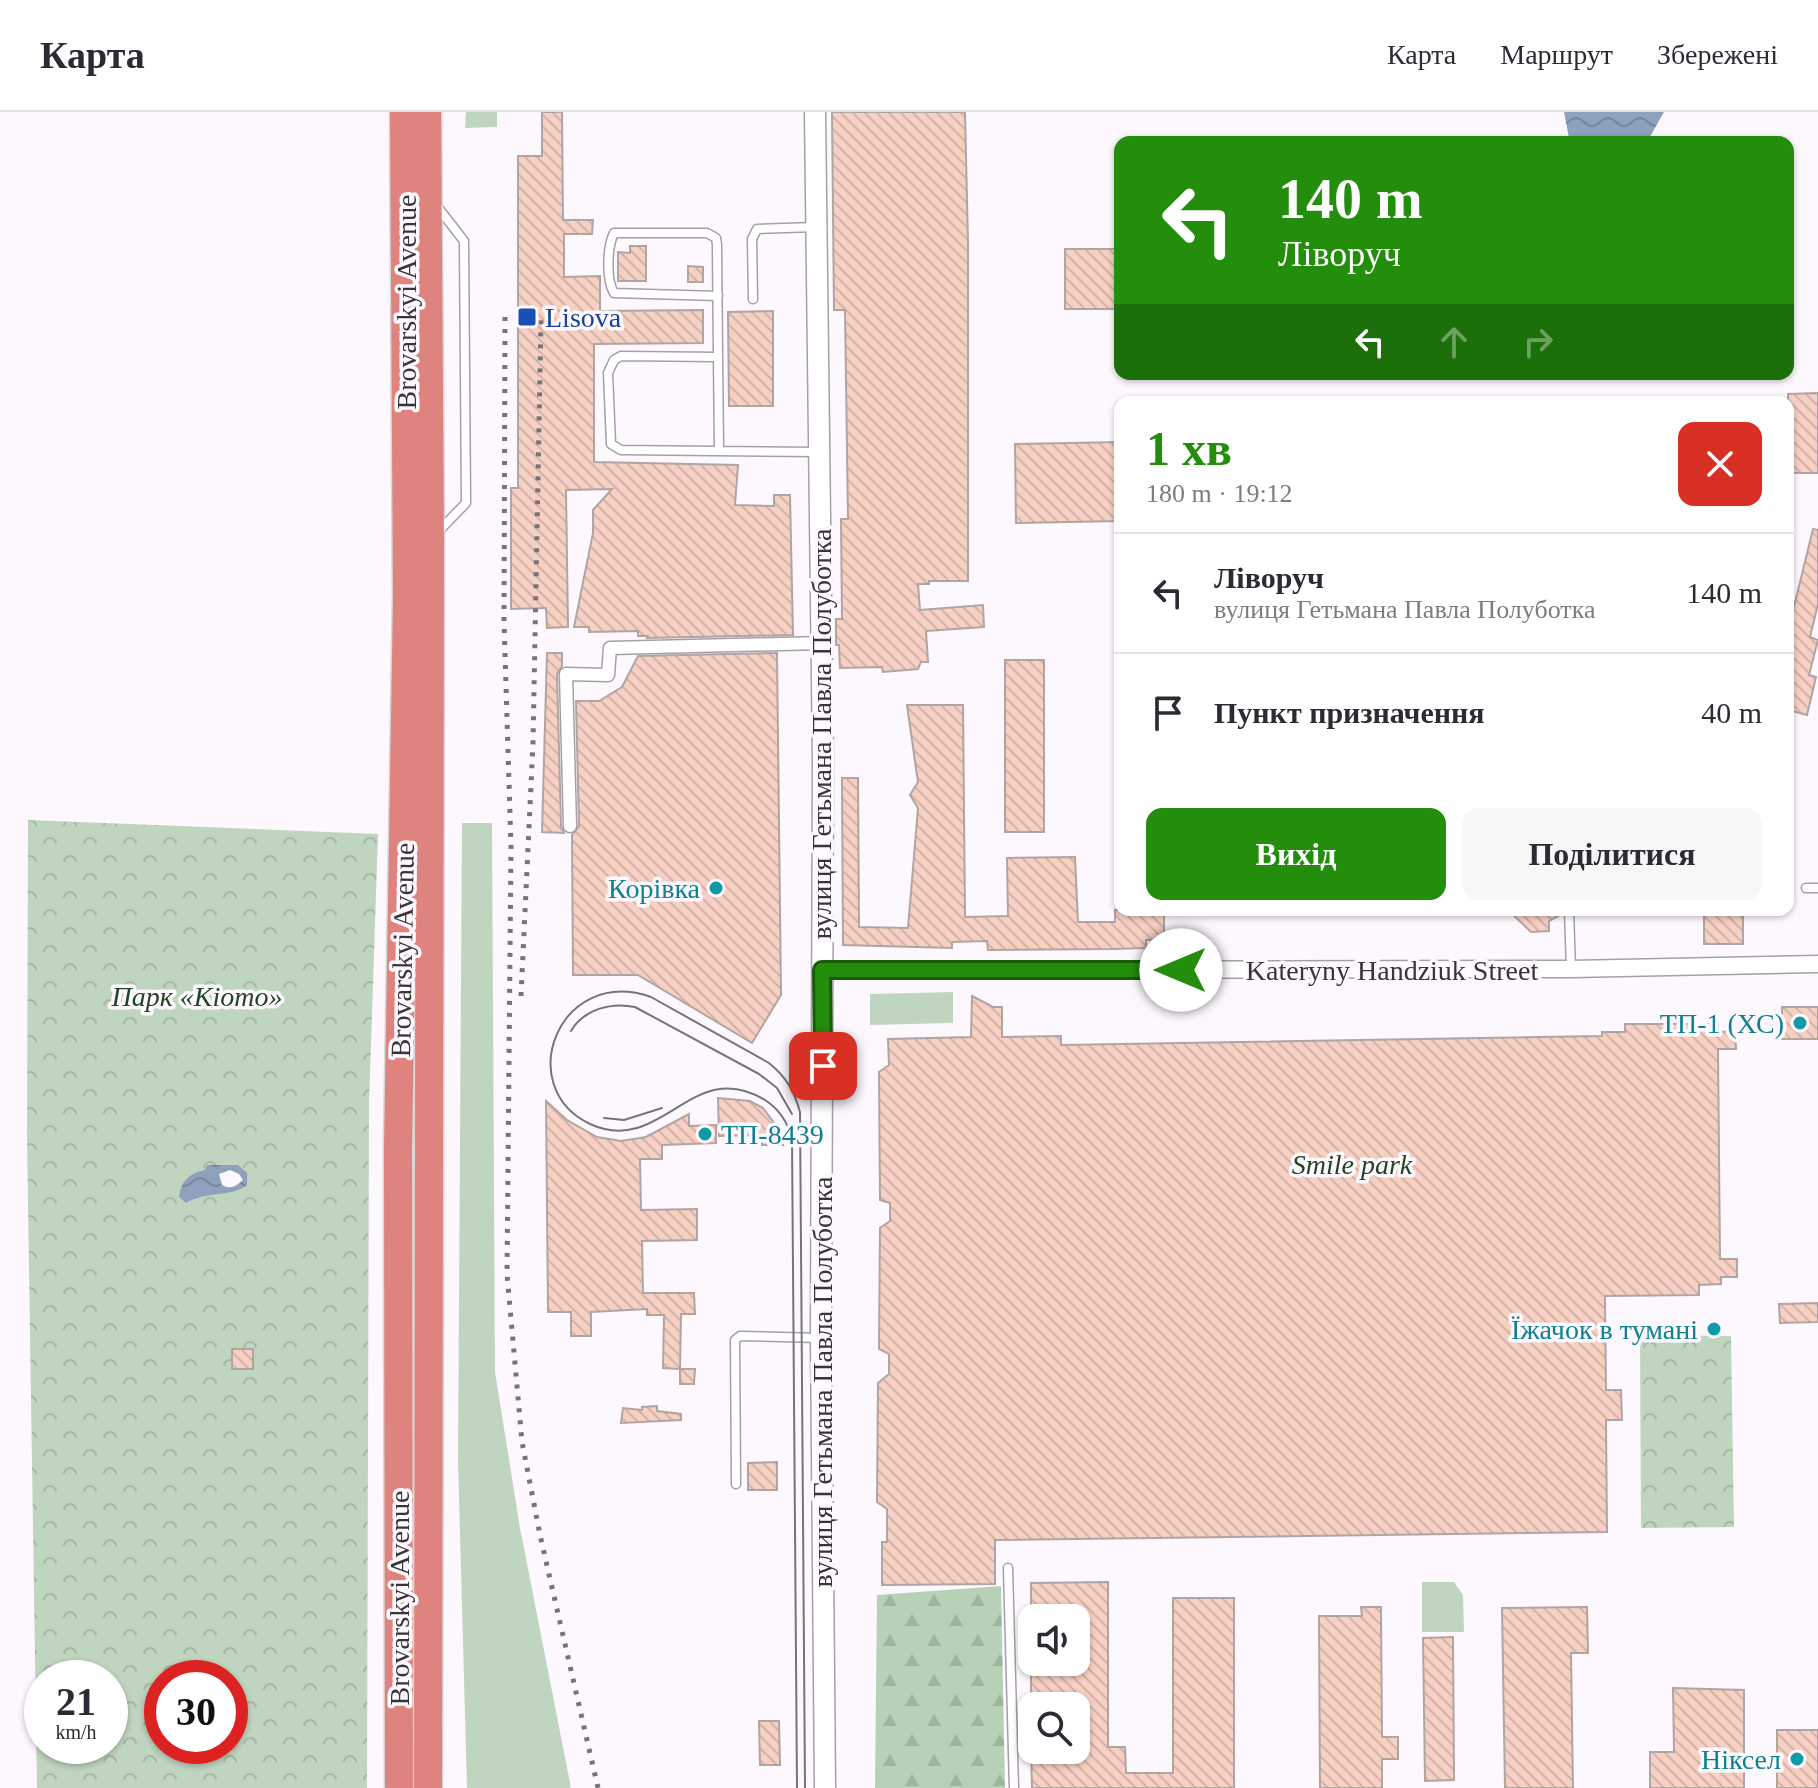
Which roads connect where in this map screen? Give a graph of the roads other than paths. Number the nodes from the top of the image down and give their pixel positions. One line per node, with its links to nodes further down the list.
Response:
1 (404, 112): 21 (highway, Brovarskyi Avenue)
2 (427, 112): 22 (highway, Brovarskyi Avenue)
3 (815, 112): 4 (street, вулиця Гетьмана Павла Полуботка)
4 (816, 227): 6 (lane); 9 (street, вулиця Гетьмана Павла Полуботка)
5 (718, 296): 5 (lane); 7 (lane)
6 (753, 299)
7 (718, 357): 8 (lane); 8 (lane)
8 (719, 451): 9 (lane)
9 (819, 452): 10 (street, вулиця Гетьмана Павла Полуботка)
10 (821, 643): 11 (street); 17 (street, вулиця Гетьмана Павла Полуботка)
11 (570, 826)
12 (1806, 888): 13 (lane)
13 (1818, 888)
14 (1569, 916): 16 (lane)
15 (1818, 964): 16 (street, Kateryny Handziuk Street)
16 (1571, 969): 17 (street, Kateryny Handziuk Street)
17 (822, 970): 18 (street, вулиця Гетьмана Павла Полуботка)
18 (821, 1338): 19 (lane); 23 (street, вулиця Гетьмана Павла Полуботка)
19 (736, 1484)
20 (1008, 1568): 24 (lane)
21 (399, 1788)
22 (428, 1788)
23 (825, 1788)
24 (1014, 1788)

